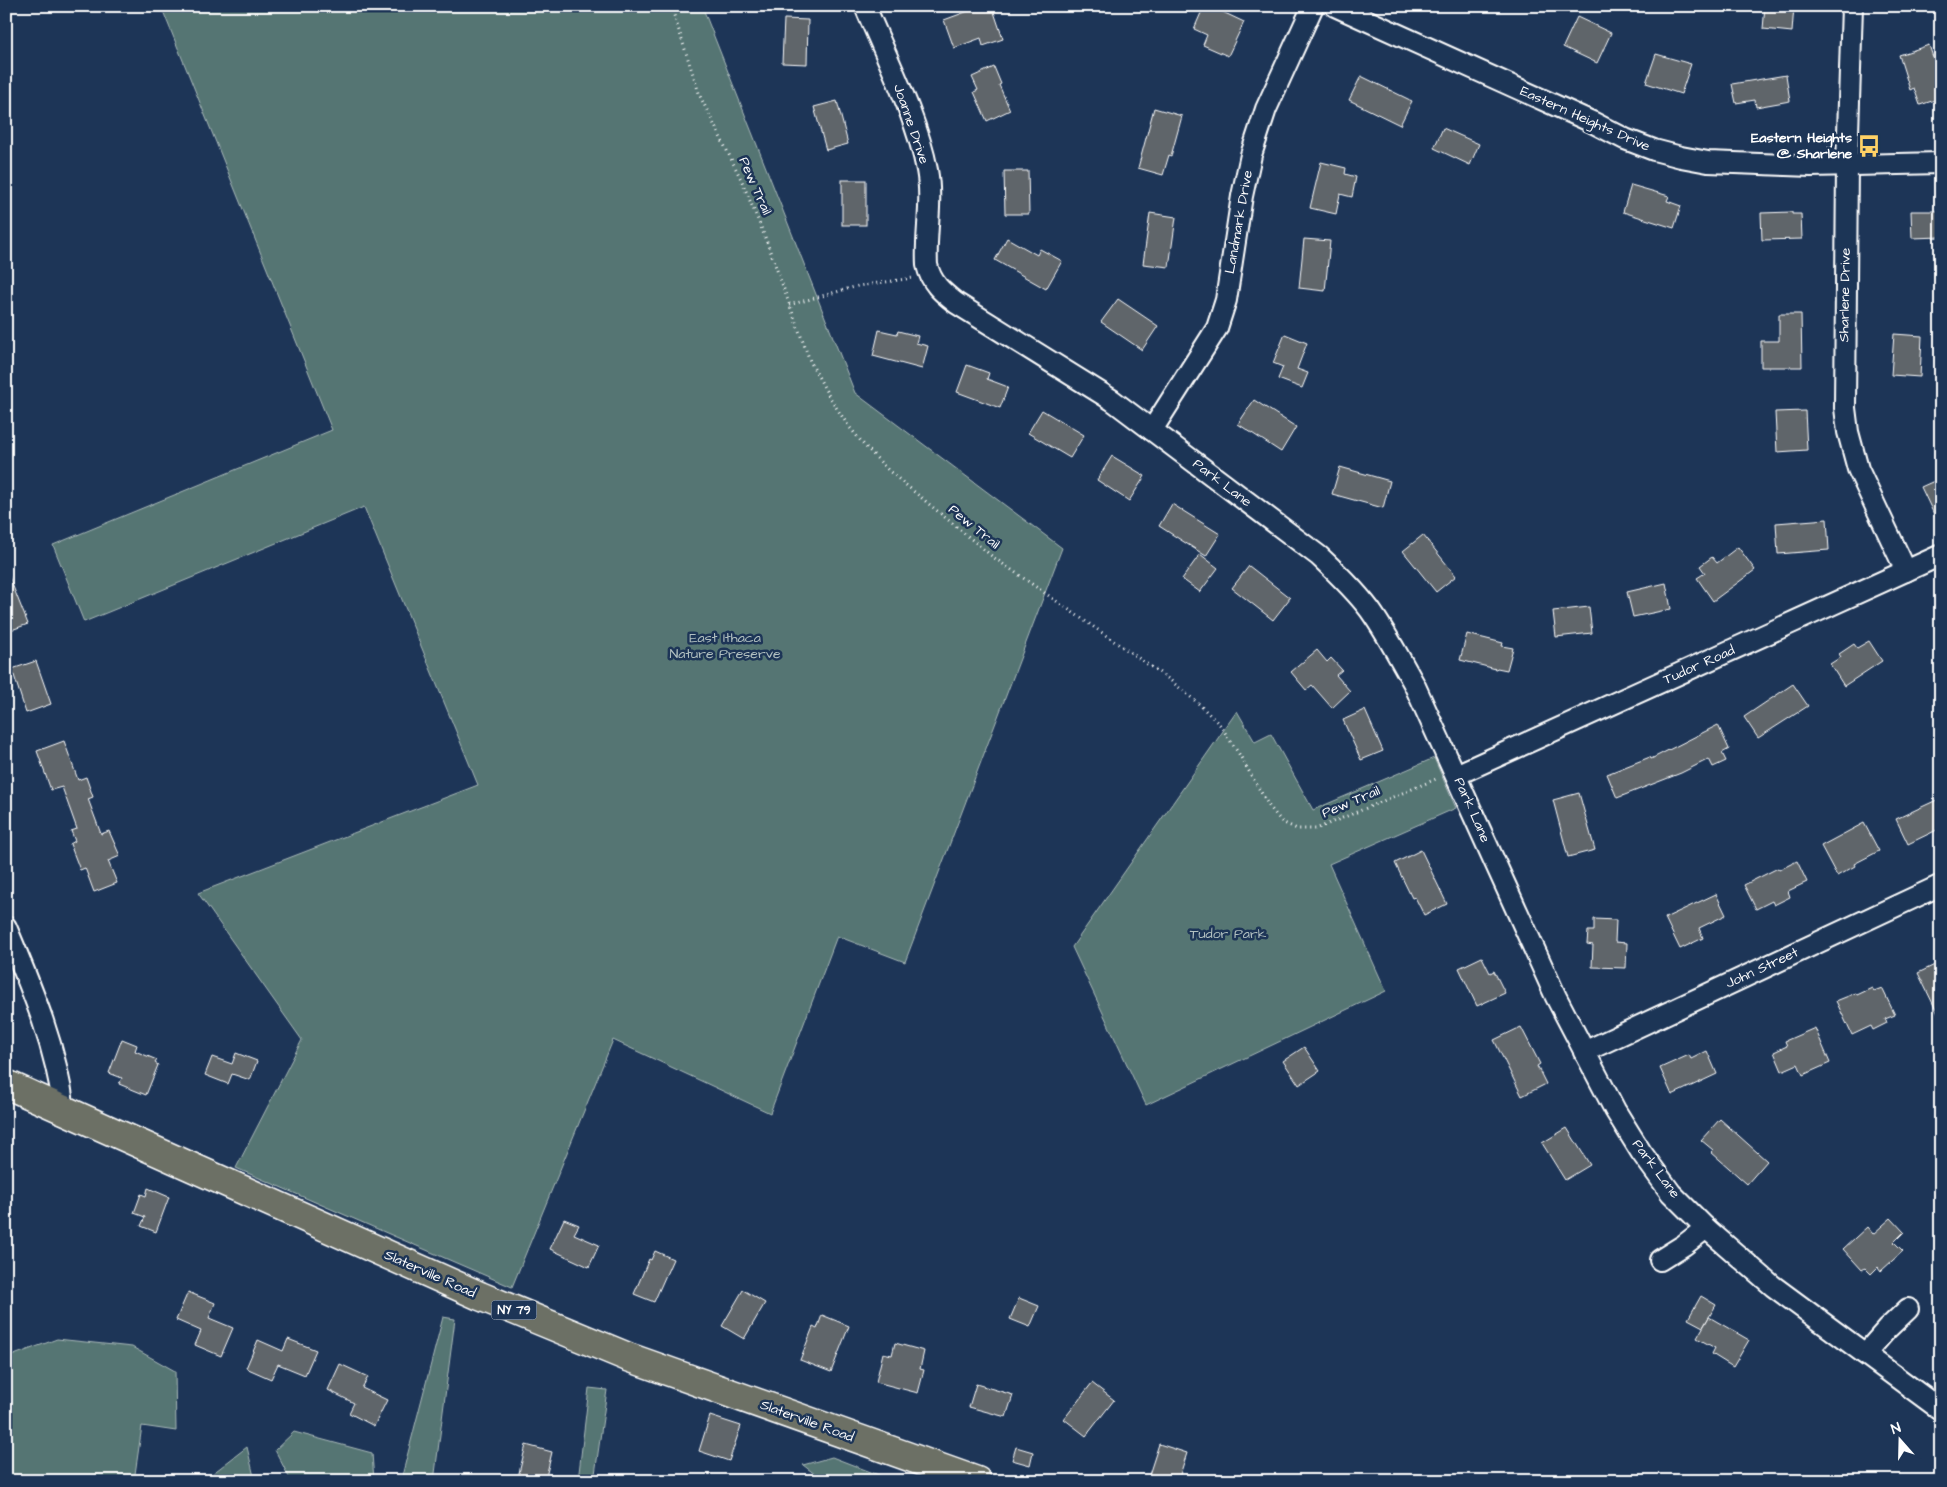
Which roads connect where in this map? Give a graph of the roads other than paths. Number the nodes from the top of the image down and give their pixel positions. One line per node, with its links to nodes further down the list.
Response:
1 (865, 6): 7 (street, Joanne Drive)
2 (1313, 6): 8 (street, Landmark Drive)
3 (1335, 6): 6 (street, Eastern Heights Drive)
4 (1852, 6): 6 (street, Sharlene Drive)
5 (1941, 163): 6 (street, Eastern Heights Drive)
6 (1847, 165): 10 (street, Sharlene Drive)
7 (930, 277): 8 (street, Park Lane)
8 (1152, 430): 11 (street, Park Lane)
9 (1941, 555): 10 (street, Tudor Road)
10 (1906, 571): 11 (street, Tudor Road)
11 (1456, 775): 14 (street, Park Lane)
12 (1941, 885): 14 (street, John Street)
13 (6, 927): 16 (street)
14 (1584, 1052): 17 (street, Park Lane)
15 (6, 1084): 16 (highway, Slaterville Road / NY 79)
16 (64, 1110): 22 (highway, Slaterville Road / NY 79)
17 (1706, 1228): 18 (street); 20 (street, Park Lane)
18 (1660, 1260)
19 (1908, 1309): 20 (street)
20 (1865, 1354): 21 (street, Park Lane)
21 (1941, 1410)
22 (977, 1481)

